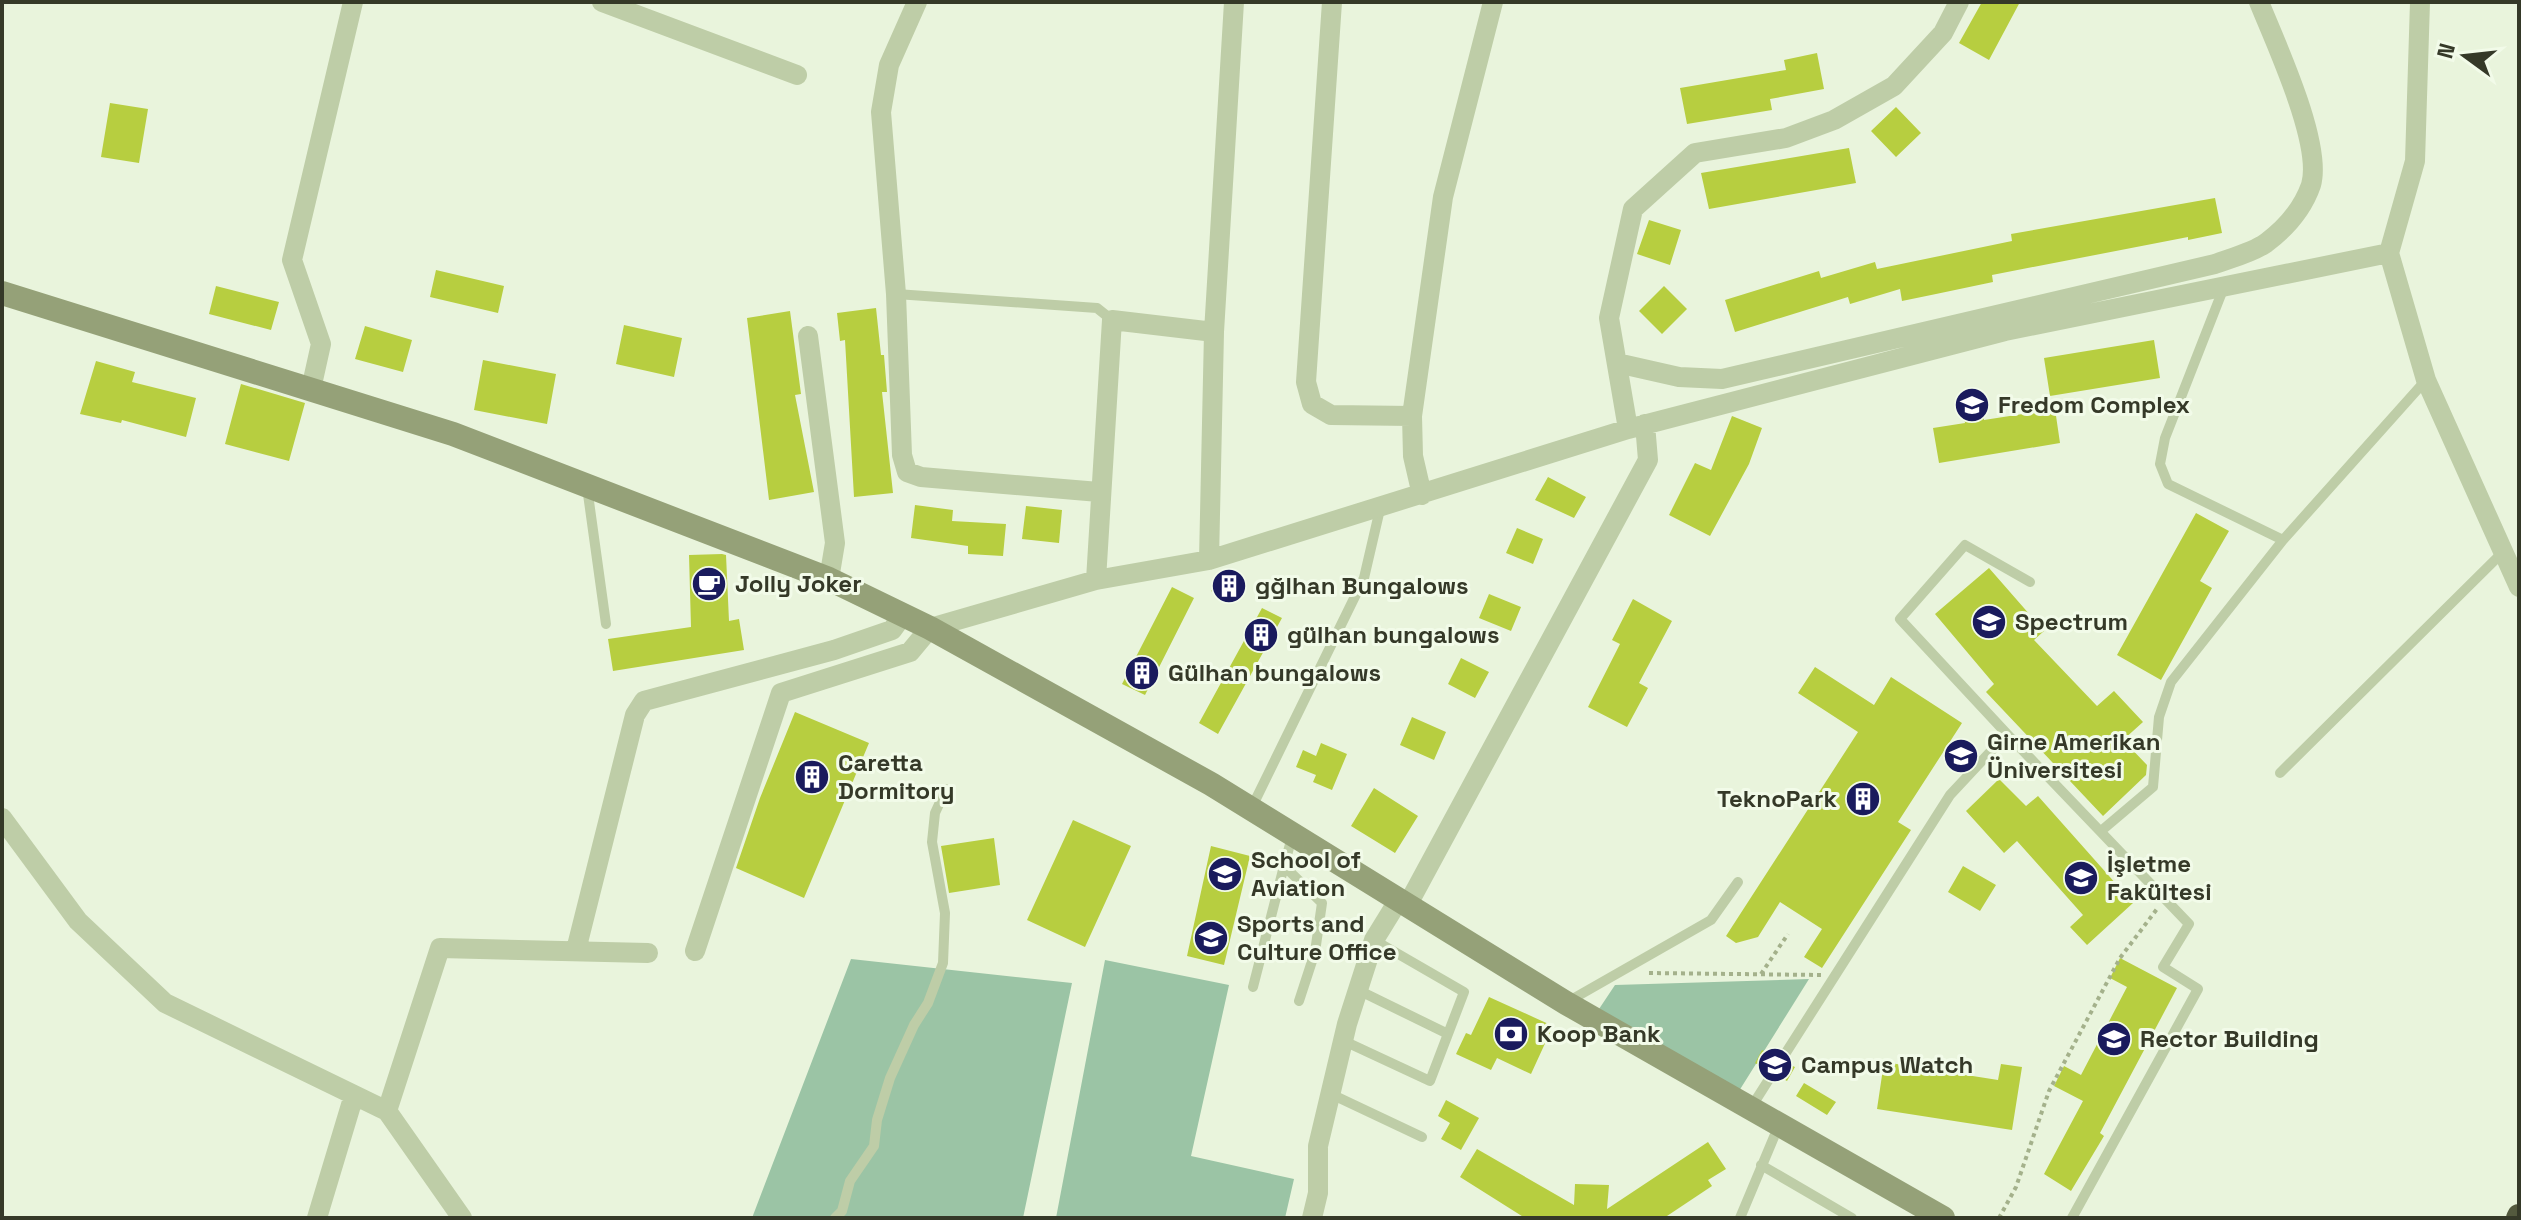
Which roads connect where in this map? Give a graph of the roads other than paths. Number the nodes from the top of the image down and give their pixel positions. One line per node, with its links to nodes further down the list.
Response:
1 (353, 2): 20 (street)
2 (602, 2): 10 (street)
3 (917, 2): 14 (street)
4 (1234, 2): 16 (street)
5 (1332, 2): 21 (street)
6 (1493, 2): 21 (street)
7 (1959, 2): 18 (street)
8 (2259, 2): 18 (street)
9 (2420, 2): 11 (street)
10 (797, 75)
11 (2389, 253): 12 (street); 19 (street)
12 (2224, 287): 22 (street); 27 (lane)
13 (2, 293): 20 (street)
14 (896, 294): 15 (lane); 24 (street)
15 (1112, 320): 16 (street); 24 (street)
16 (1214, 332): 29 (street)
17 (808, 336): 30 (street)
18 (1617, 363): 22 (street)
19 (2426, 380): 27 (lane); 28 (street)
20 (311, 389): 23 (street)
21 (1412, 416): 25 (street)
22 (1636, 427): 25 (street); 46 (street)
23 (586, 485): 30 (street); 35 (lane)
24 (1099, 492): 31 (street)
25 (1422, 495): 26 (street)
26 (1380, 509): 29 (street); 40 (lane)
27 (2283, 540): 42 (lane)
28 (2503, 552): 33 (street); 38 (lane)
29 (1209, 560): 31 (street)
30 (829, 579): 34 (street)
31 (1096, 580): 36 (street)
32 (2030, 582): 37 (lane)
33 (2519, 587)
34 (903, 615): 36 (street); 48 (street)
35 (606, 624)
36 (930, 628): 40 (street); 49 (street)
37 (2007, 734): 42 (lane); 59 (lane)
38 (2280, 773)
39 (946, 789): 66 (lane)
40 (1251, 809): 43 (street)
41 (2, 818): 57 (street)
42 (2101, 831): 71 (lane)
43 (1293, 835): 44 (lane); 46 (street)
44 (1284, 866): 51 (lane); 53 (lane)
45 (1738, 882): 54 (lane)
46 (1403, 904): 47 (street); 54 (street)
47 (1374, 940): 52 (street); 55 (lane)
48 (576, 950): 50 (street); 60 (street)
49 (695, 951)
50 (648, 953)
51 (1253, 987)
52 (1358, 990): 55 (lane); 56 (street)
53 (1299, 1001)
54 (1566, 1003): 59 (street)
55 (1446, 1033): 56 (lane)
56 (1344, 1041): 58 (street)
57 (354, 1095): 60 (street); 64 (street)
58 (1333, 1095): 62 (lane); 67 (street)
59 (1752, 1106): 61 (street)
60 (387, 1111): 65 (street)
61 (1779, 1125): 63 (lane); 70 (street)
62 (1422, 1137)
63 (1761, 1165): 68 (lane); 69 (lane)
64 (317, 1218)
65 (462, 1218)
66 (835, 1218)
67 (1312, 1218)
68 (1740, 1218)
69 (1852, 1218)
70 (1943, 1218)
71 (2072, 1218)

